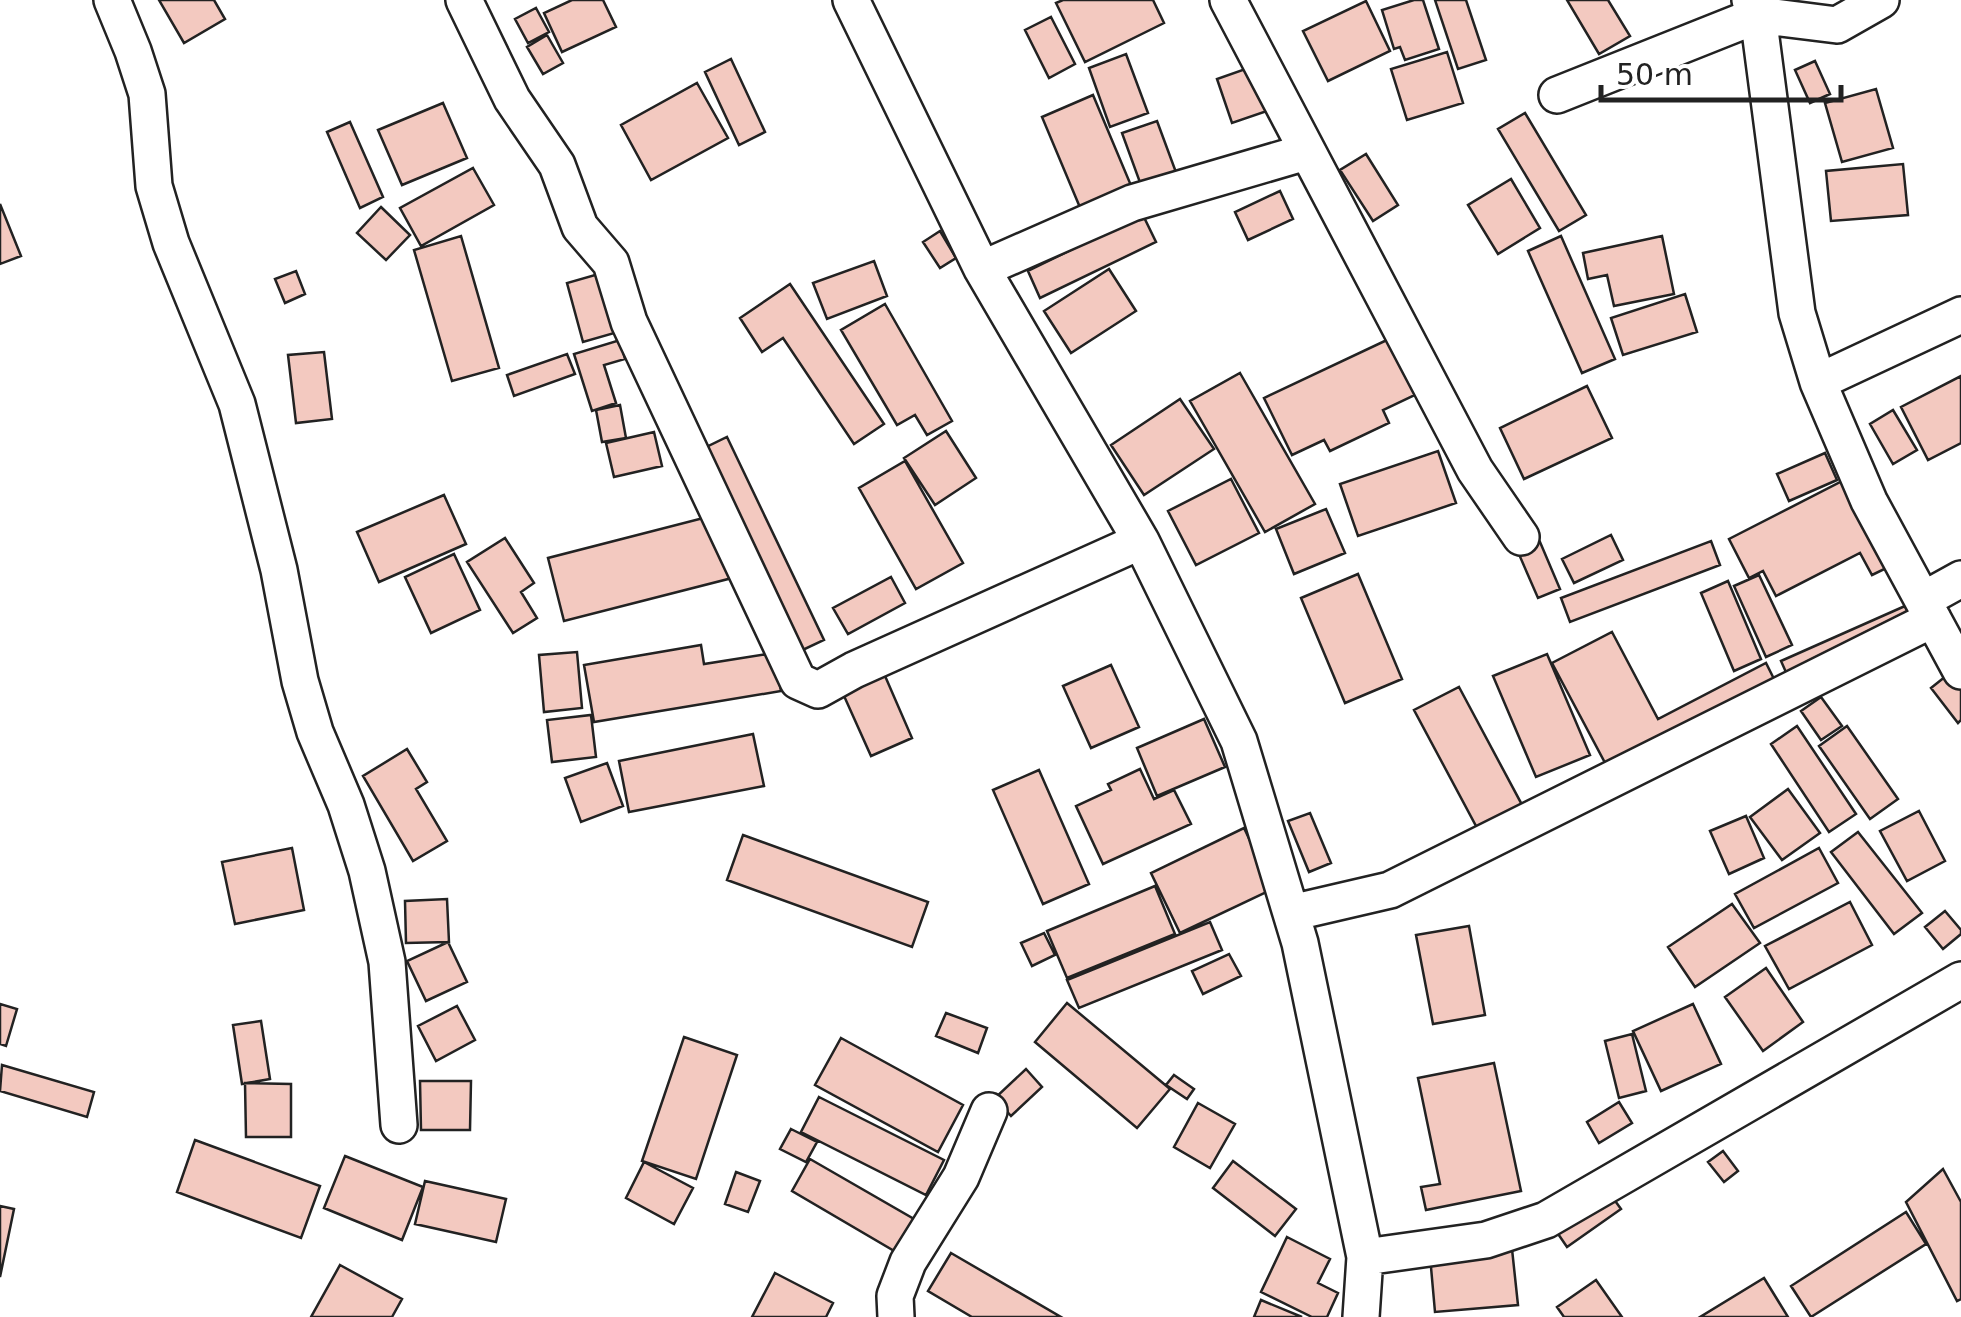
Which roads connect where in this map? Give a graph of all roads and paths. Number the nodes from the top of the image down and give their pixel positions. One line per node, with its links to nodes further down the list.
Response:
1 (112, 0): 20 (street)
2 (464, 0): 13 (street)
3 (850, 0): 9 (street)
4 (1228, 0): 8 (street)
5 (1881, 0): 6 (street)
6 (1754, 7): 7 (street); 11 (street)
7 (1557, 95)
8 (1306, 152): 9 (street); 12 (street)
9 (982, 269): 13 (street)
10 (1961, 316): 11 (street)
11 (1818, 382): 15 (street)
12 (1521, 537)
13 (1141, 541): 17 (street)
14 (1961, 580): 15 (street)
15 (1928, 610): 16 (street); 17 (street)
16 (1961, 671)
17 (1291, 912): 21 (street)
18 (1961, 980): 21 (street)
19 (989, 1111): 22 (street)
20 (400, 1125)
21 (1364, 1257): 23 (street)
22 (896, 1317)
23 (1361, 1317)

